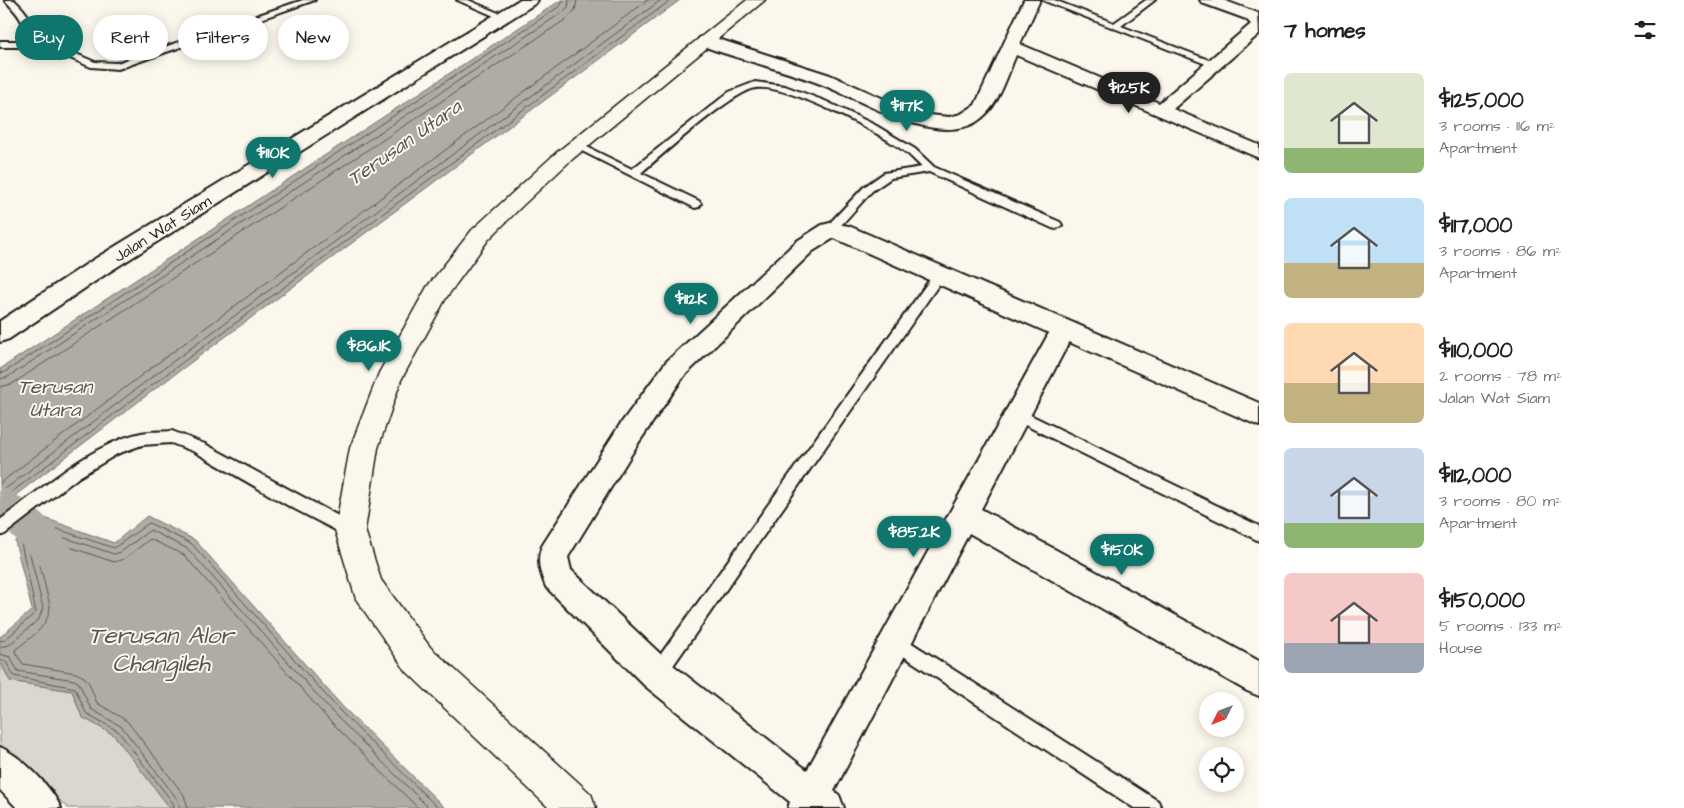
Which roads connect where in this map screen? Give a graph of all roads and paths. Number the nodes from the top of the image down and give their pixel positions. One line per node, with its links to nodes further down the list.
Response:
1 (9, 0): 10 (lane)
2 (311, 0): 18 (lane)
3 (461, 0): 11 (lane)
4 (530, 0): 11 (street, Jalan Wat Siam)
5 (757, 0): 14 (street)
6 (1032, 0): 17 (street)
7 (1046, 0): 13 (lane)
8 (1151, 0): 13 (lane)
9 (1208, 0): 12 (street)
10 (23, 15)
11 (504, 17): 30 (street, Jalan Wat Siam)
12 (1259, 24): 19 (street)
13 (1115, 26): 19 (lane)
14 (706, 41): 17 (street); 21 (street)
15 (0, 44): 16 (lane)
16 (15, 44)
17 (1012, 47): 20 (street)
18 (81, 60)
19 (1214, 64): 20 (street)
20 (1161, 110): 22 (street)
21 (577, 146): 24 (lane); 35 (street)
22 (1259, 152)
23 (930, 169): 24 (lane); 26 (lane); 27 (lane)
24 (634, 173): 25 (lane)
25 (695, 204)
26 (1056, 225)
27 (830, 230): 28 (street); 38 (street)
28 (940, 274): 29 (street); 38 (lane)
29 (1063, 329): 31 (street); 32 (street)
30 (0, 333)
31 (1018, 415): 33 (street); 36 (lane)
32 (1259, 415)
33 (963, 514): 37 (street); 39 (street)
34 (0, 529): 35 (lane)
35 (350, 530): 43 (street)
36 (1259, 534)
37 (896, 641): 41 (street); 44 (lane)
38 (657, 674): 41 (street)
39 (1259, 679)
40 (0, 765): 42 (street)
41 (815, 805)
42 (43, 808)
43 (576, 808)
44 (1151, 808)

